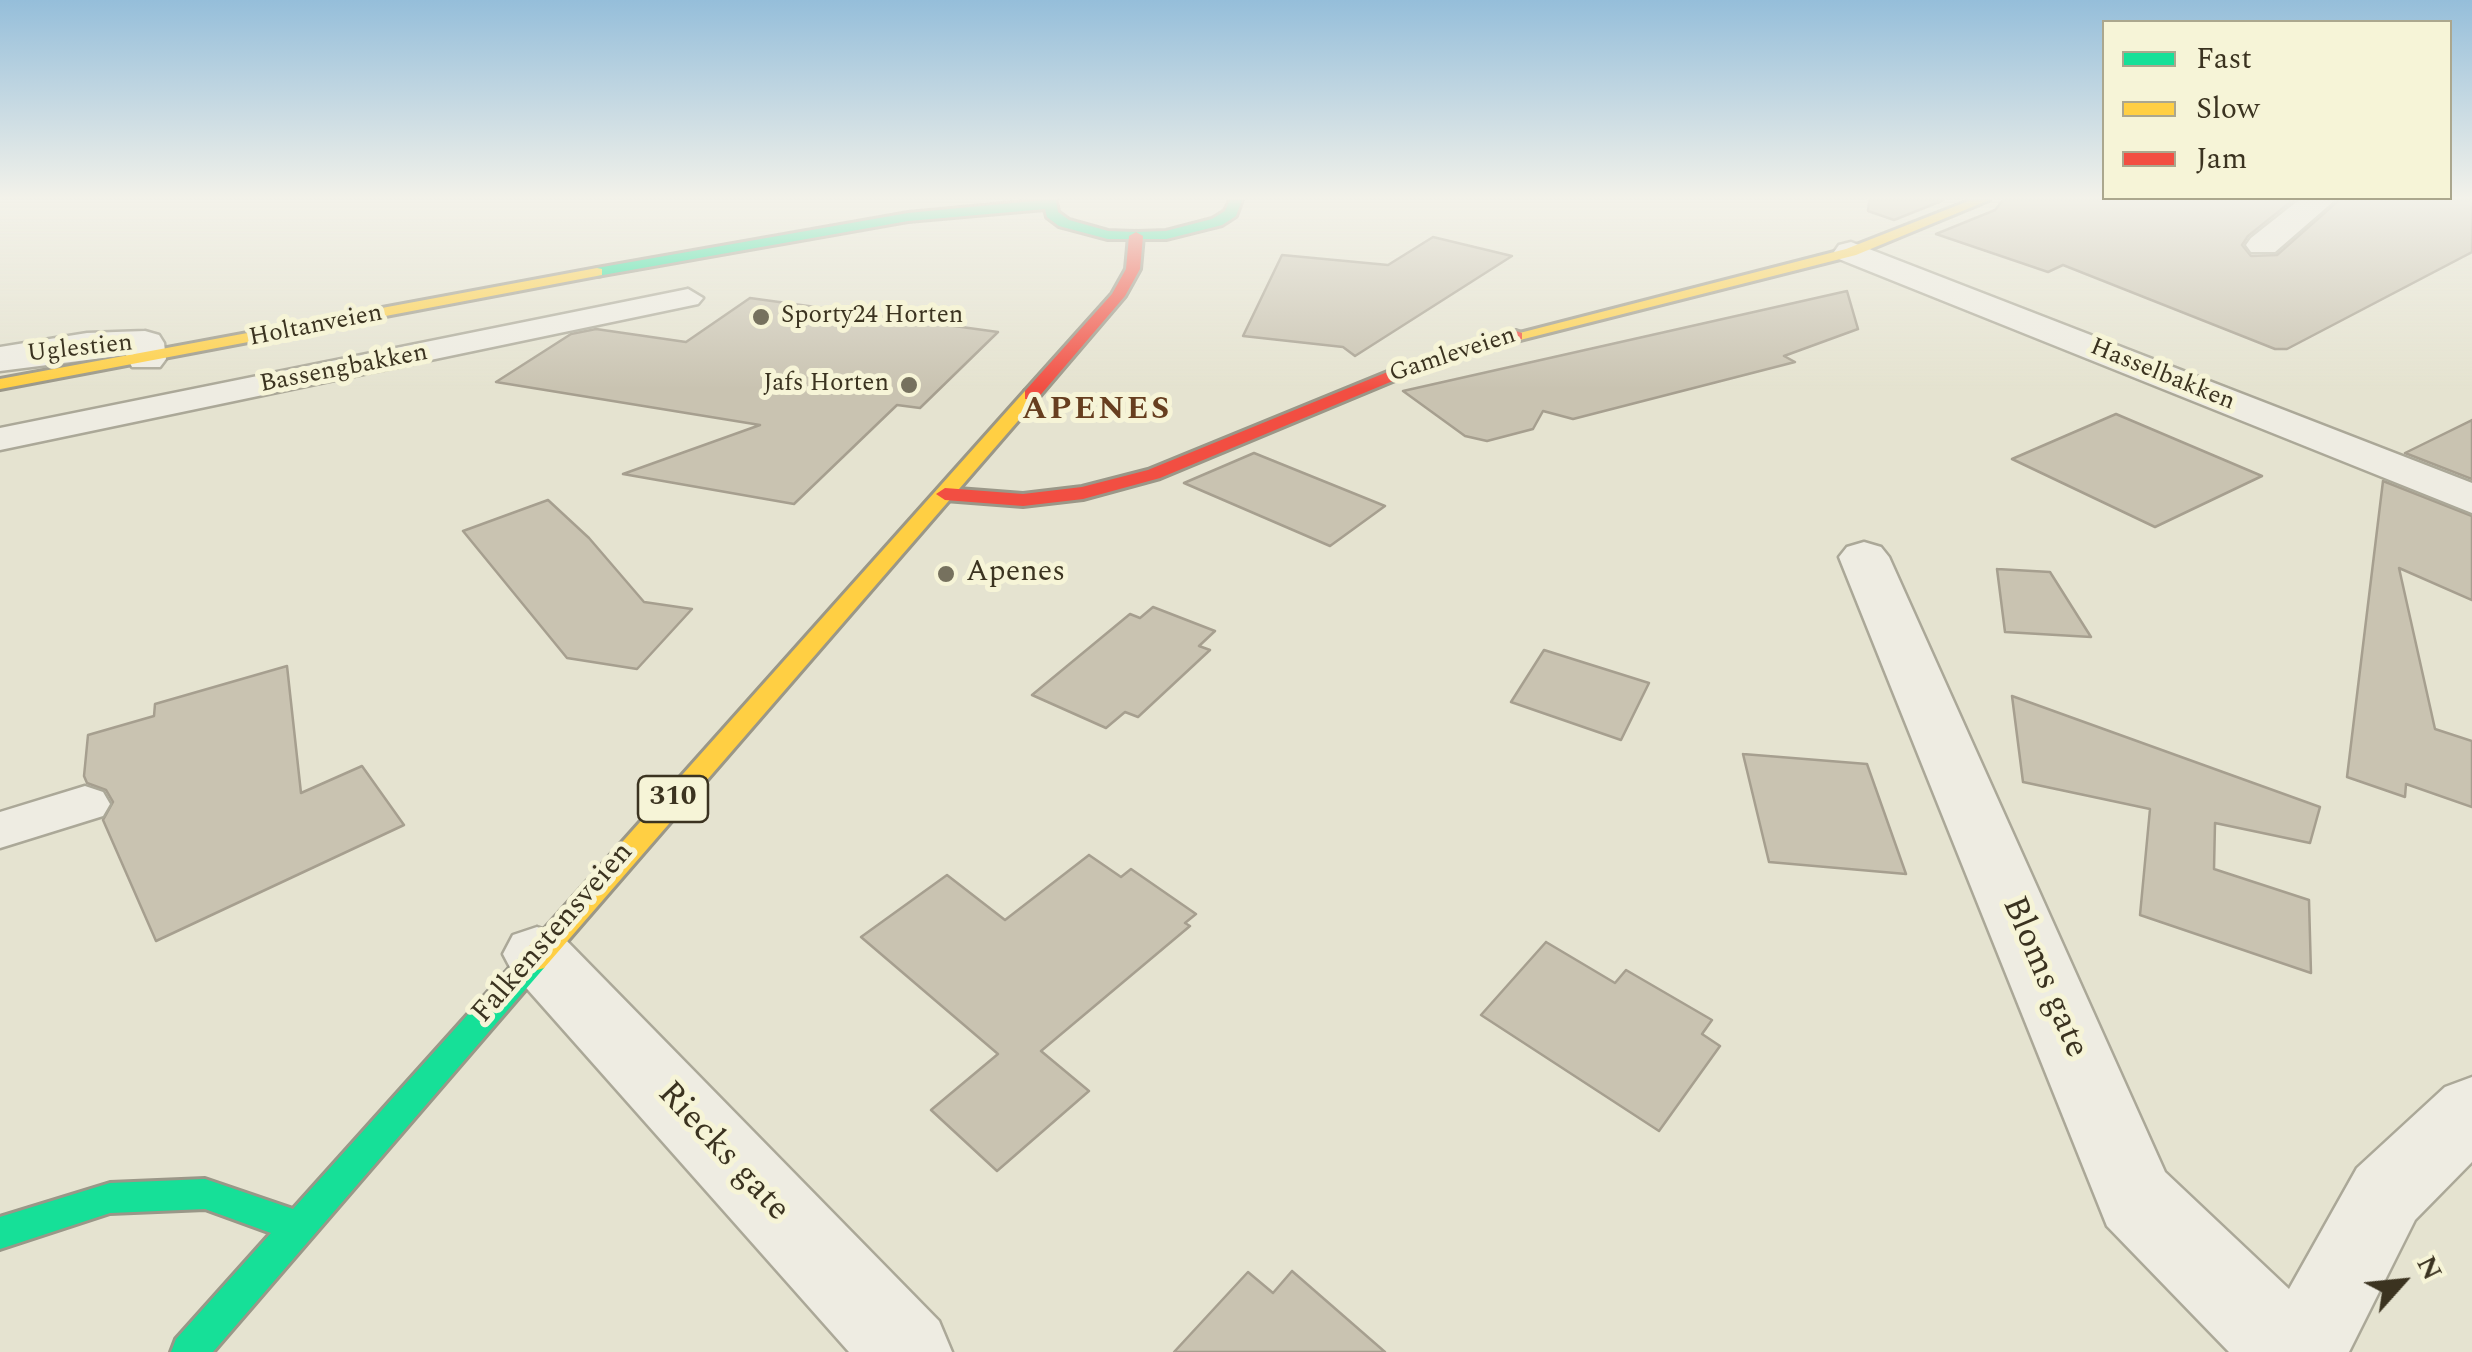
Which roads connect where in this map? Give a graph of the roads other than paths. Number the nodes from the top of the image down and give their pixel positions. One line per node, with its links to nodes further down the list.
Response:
1 (643, 263): 6 (main road, Holtanveien)
2 (1134, 263): 10 (main road, Falkenstensveien / 310)
3 (1806, 263): 10 (main road, Gamleveien)
4 (1879, 263): 11 (street, Hasselbakken)
5 (688, 298): 9 (lane, Bassengbakken)
6 (146, 358): 7 (street, Uglestien); 8 (main road, Holtanveien)
7 (0, 359)
8 (0, 384)
9 (0, 439)
10 (944, 494): 15 (main road, Falkenstensveien / 310)
11 (2472, 499)
12 (1864, 557): 21 (street, Bloms gate)
13 (85, 804): 14 (lane)
14 (0, 830)
15 (537, 954): 17 (main road, Falkenstensveien / 310); 20 (street, Riecks gate)
16 (2472, 1111): 22 (street)
17 (296, 1226): 18 (main road); 19 (main road, Falkenstensveien / 310)
18 (0, 1233)
19 (190, 1352)
20 (908, 1352)
21 (2291, 1352)
22 (2302, 1352)

